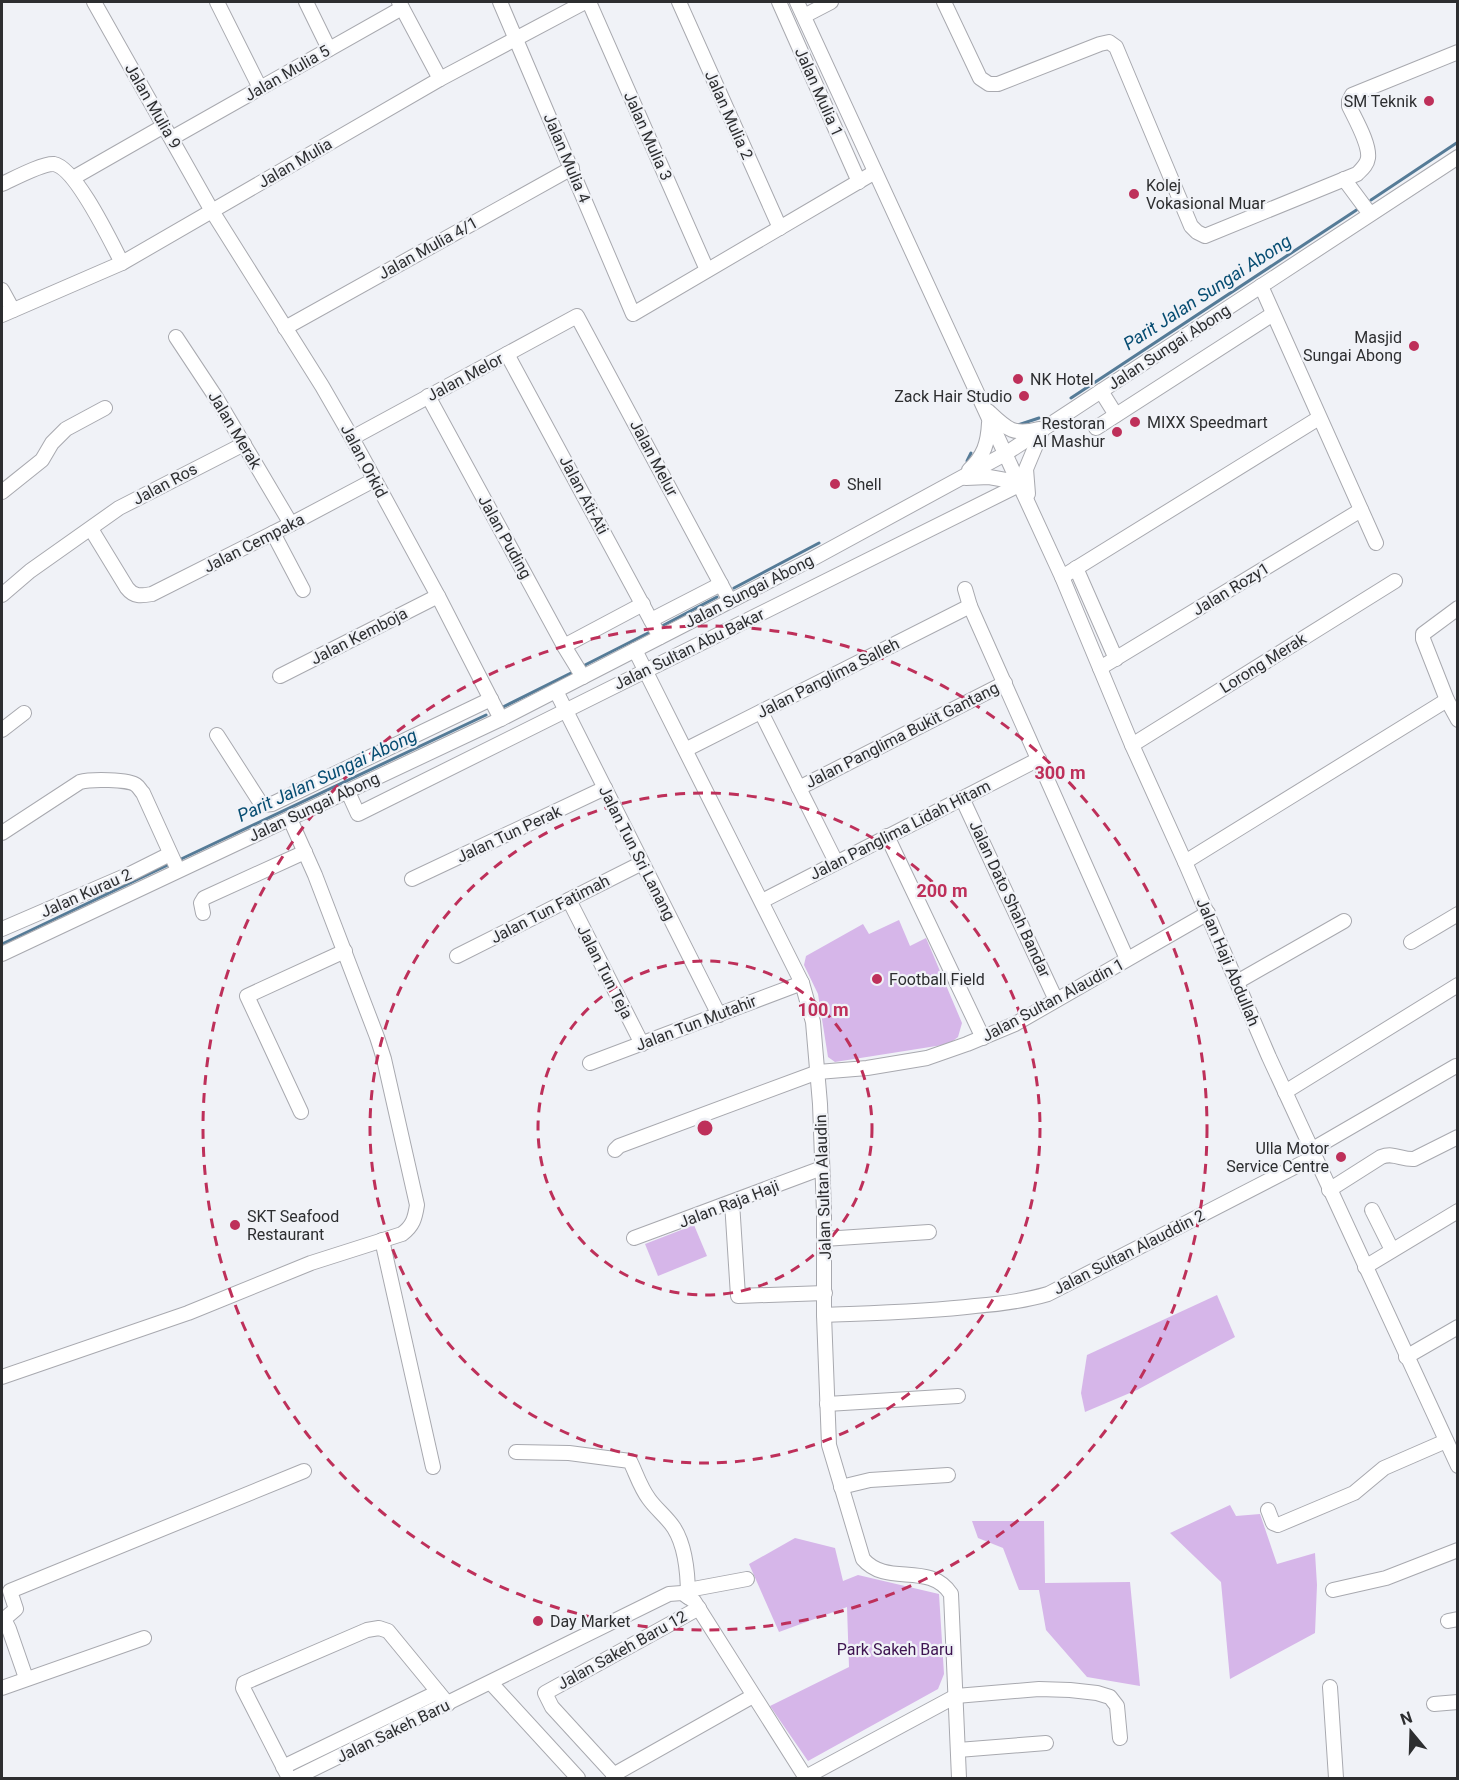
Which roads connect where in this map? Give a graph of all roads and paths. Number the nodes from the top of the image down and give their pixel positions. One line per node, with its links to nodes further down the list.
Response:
1 (94, 2): 18 (street, Jalan Mulia 9)
2 (217, 2): 17 (street)
3 (306, 2): 14 (street)
4 (500, 2): 13 (street, Jalan Mulia 4)
5 (587, 2): 13 (street, Jalan Mulia); 31 (street, Jalan Mulia 3)
6 (678, 2): 29 (street, Jalan Mulia 2)
7 (779, 2): 25 (street, Jalan Mulia 1)
8 (797, 2): 12 (street, Jalan Haji Abdullah)
9 (831, 2): 12 (street)
10 (944, 2): 24 (street)
11 (400, 4): 14 (street, Jalan Mulia 5); 16 (street)
12 (804, 16): 22 (street, Jalan Haji Abdullah)
13 (517, 39): 16 (street, Jalan Mulia); 21 (street, Jalan Mulia 4)
14 (329, 49): 17 (street, Jalan Mulia 5)
15 (1458, 52): 24 (street)
16 (440, 79): 27 (street, Jalan Mulia)
17 (260, 88): 19 (street, Jalan Mulia 5)
18 (164, 126): 19 (street, Jalan Mulia 9); 23 (street)
19 (172, 138): 27 (street, Jalan Mulia 9)
20 (1458, 157): 28 (street, Jalan Sungai Abong)
21 (572, 168): 31 (street, Jalan Mulia 4); 37 (street, Jalan Mulia 4/1)
22 (875, 172): 25 (street); 42 (street, Jalan Haji Abdullah)
23 (73, 178): 26 (street); 30 (street)
24 (1344, 179): 28 (street)
25 (859, 182): 29 (street)
26 (2, 184)
27 (212, 211): 30 (street, Jalan Mulia); 37 (street, Jalan Orkid)
28 (1370, 214): 32 (street, Jalan Sungai Abong)
29 (780, 228): 31 (street)
30 (122, 262): 34 (street, Jalan Mulia)
31 (708, 270)
32 (1261, 286): 35 (street); 40 (street, Jalan Sungai Abong)
33 (2, 290): 34 (street)
34 (7, 313)
35 (1273, 314): 44 (street); 45 (street)
36 (578, 316): 39 (street, Jalan Melor); 65 (street, Jalan Melur)
37 (285, 328): 49 (street, Jalan Orkid)
38 (176, 337): 50 (street, Jalan Merak)
39 (507, 354): 41 (street, Jalan Melor); 71 (street, Jalan Ati-Ati)
40 (1101, 391): 44 (street); 48 (street, Jalan Sungai Abong)
41 (428, 396): 49 (street, Jalan Melor); 76 (street, Jalan Puding)
42 (982, 406): 46 (street, Jalan Haji Abdullah); 48 (street)
43 (105, 408): 55 (street)
44 (1116, 415): 47 (street)
45 (1319, 417): 57 (street); 62 (street)
46 (989, 420): 51 (street, Jalan Haji Abdullah); 52 (street)
47 (1096, 428)
48 (1045, 429): 51 (street, Jalan Sungai Abong); 56 (street)
49 (352, 438): 53 (street, Jalan Orkid)
50 (244, 444): 58 (street, Jalan Merak); 59 (street, Jalan Ros)
51 (1005, 454): 52 (street, Jalan Sungai Abong); 54 (street, Jalan Haji Abdullah)
52 (958, 479): 54 (street); 70 (street, Jalan Sungai Abong)
53 (374, 480): 58 (street, Jalan Cempaka); 69 (street, Jalan Orkid)
54 (1018, 483): 56 (street, Jalan Haji Abdullah); 80 (street, Jalan Sultan Abu Bakar)
55 (2, 492)
56 (1030, 508): 63 (street, Jalan Haji Abdullah)
57 (1361, 510): 61 (street); 78 (street, Jalan Rozy1)
58 (291, 524): 60 (street, Jalan Cempaka)
59 (91, 529): 60 (street, Jalan Cempaka); 68 (street, Jalan Ros)
60 (273, 533): 67 (street)
61 (1376, 543)
62 (1076, 568): 63 (street); 78 (street)
63 (1062, 577): 79 (street, Jalan Haji Abdullah)
64 (1395, 580): 94 (street, Lorong Merak)
65 (721, 584): 70 (street, Jalan Melur); 74 (street)
66 (965, 589): 72 (street)
67 (303, 590)
68 (2, 595)
69 (438, 596): 81 (street, Jalan Kemboja); 85 (street, Jalan Orkid)
70 (730, 601): 75 (street, Jalan Sungai Abong)
71 (643, 604): 74 (street, Jalan Ati-Ati); 76 (street)
72 (970, 606): 83 (street); 88 (street, Jalan Panglima Salleh)
73 (1458, 608): 86 (street)
74 (651, 620): 75 (street, Jalan Ati-Ati)
75 (660, 637): 77 (street, Jalan Sungai Abong)
76 (564, 646): 82 (street, Jalan Puding)
77 (635, 650): 80 (street, Jalan Sultan Alaudin); 82 (street, Jalan Sungai Abong)
78 (1116, 659): 79 (street, Jalan Rozy1)
79 (1100, 668): 94 (street, Jalan Haji Abdullah)
80 (646, 670): 87 (street, Jalan Sultan Abu Bakar); 95 (street, Jalan Sultan Alaudin)
81 (280, 676)
82 (584, 677): 84 (street, Jalan Sungai Abong)
83 (1005, 683): 96 (street); 98 (street, Jalan Panglima Bukit Gantang)
84 (556, 691): 87 (street, Jalan Tun Sri Lanang); 90 (street, Jalan Sungai Abong)
85 (491, 699): 90 (street, Jalan Orkid); 93 (street)
86 (1447, 700): 91 (street); 107 (street)
87 (566, 710): 97 (street, Jalan Tun Sri Lanang); 99 (street, Jalan Sultan Abu Bakar)
88 (760, 712): 95 (street, Jalan Panglima Salleh); 98 (street)
89 (24, 714): 92 (street)
90 (501, 719): 99 (street, Jalan Sungai Abong)
91 (1458, 720)
92 (2, 730)
93 (217, 735)
94 (1132, 745): 107 (street, Jalan Haji Abdullah)
95 (687, 749): 114 (street, Jalan Sultan Alaudin)
96 (1039, 759): 100 (street, Jalan Panglima Lidah Hitam); 125 (street)
97 (605, 788): 108 (street, Jalan Tun Sri Lanang); 110 (street, Jalan Tun Perak)
98 (799, 788): 106 (street)
99 (348, 792): 101 (street, Jalan Sungai Abong)
100 (962, 798): 103 (street, Jalan Panglima Lidah Hitam); 129 (street, Jalan Dato Shah Bandar)
101 (290, 819): 104 (street); 109 (street, Jalan Sungai Abong)
102 (2, 833): 105 (street)
103 (887, 836): 106 (street, Jalan Panglima Lidah Hitam); 131 (street)
104 (305, 852): 116 (street); 122 (street)
105 (170, 854): 109 (street); 111 (street, Jalan Kurau 2)
106 (836, 862): 114 (street, Jalan Panglima Lidah Hitam)
107 (1185, 862): 117 (street, Jalan Haji Abdullah)
108 (642, 863): 112 (street, Jalan Tun Fatimah); 130 (street, Jalan Tun Sri Lanang)
109 (178, 870): 111 (street, Jalan Sungai Abong)
110 (412, 879)
111 (117, 889): 113 (street, Jalan Kurau 2); 113 (street, Jalan Sungai Abong)
112 (569, 900): 124 (street, Jalan Tun Fatimah); 132 (street, Jalan Tun Teja)
113 (89, 901): 115 (street, Jalan Kurau 2); 115 (street, Jalan Sungai Abong)
114 (762, 901): 127 (street, Jalan Sultan Alaudin)
115 (65, 913): 120 (street, Jalan Kurau 2); 123 (street, Jalan Sungai Abong)
116 (203, 913)
117 (1208, 913): 125 (street, Jalan Sultan Alaudin 1); 126 (street, Jalan Haji Abdullah)
118 (1458, 914): 121 (street)
119 (1344, 921): 126 (street)
120 (2, 929)
121 (1411, 942)
122 (345, 951): 137 (street); 149 (street)
123 (2, 954)
124 (457, 956)
125 (1128, 959): 129 (street, Jalan Sultan Alaudin 1)
126 (1237, 982): 136 (street, Jalan Haji Abdullah)
127 (802, 983): 130 (street, Jalan Tun Mutahir); 135 (street, Jalan Sultan Alaudin)
128 (1458, 985): 136 (street)
129 (1056, 1000): 131 (street, Jalan Sultan Alaudin 1)
130 (718, 1015): 132 (street, Jalan Tun Mutahir)
131 (983, 1038): 135 (street, Jalan Sultan Alaudin 1)
132 (642, 1044): 133 (street, Jalan Tun Mutahir)
133 (590, 1063)
134 (1456, 1066): 140 (street, Jalan Sultan Alauddin 2)
135 (818, 1072): 139 (street, Jalan Sultan Alaudin 1); 141 (street, Jalan Sultan Alaudin)
136 (1285, 1092): 140 (street, Jalan Haji Abdullah)
137 (301, 1112)
138 (1458, 1137): 142 (street)
139 (615, 1150)
140 (1313, 1153): 142 (street, Jalan Haji Abdullah); 153 (street, Jalan Sultan Alauddin 2)
141 (822, 1168): 143 (street, Jalan Raja Haji); 148 (street, Jalan Sultan Alaudin)
142 (1329, 1190): 151 (street, Jalan Haji Abdullah)
143 (732, 1202): 147 (street, Jalan Raja Haji); 152 (street)
144 (1372, 1210): 150 (street)
145 (1458, 1211): 150 (street)
146 (929, 1232): 148 (street)
147 (634, 1238)
148 (824, 1239): 152 (street, Jalan Sultan Alaudin)
149 (382, 1240): 156 (street); 162 (street)
150 (1392, 1250): 151 (street)
151 (1365, 1267): 155 (street, Jalan Haji Abdullah)
152 (825, 1293): 153 (street, Jalan Sultan Alaudin)
153 (824, 1316): 158 (street, Jalan Sultan Alaudin)
154 (1458, 1327): 155 (street)
155 (1406, 1357): 159 (street, Jalan Haji Abdullah)
156 (2, 1377)
157 (958, 1396): 158 (street)
158 (827, 1404): 165 (street, Jalan Sultan Alaudin)
159 (1446, 1441): 161 (street, Jalan Haji Abdullah); 166 (street)
160 (516, 1452): 170 (street)
161 (1458, 1466)
162 (433, 1467)
163 (304, 1471): 172 (street)
164 (948, 1475): 165 (street)
165 (841, 1487): 178 (street, Jalan Sultan Alaudin)
166 (1268, 1510)
167 (1458, 1550): 169 (street)
168 (747, 1579): 170 (street)
169 (1333, 1590)
170 (692, 1599): 173 (street, Jalan Sakeh Baru); 177 (street); 186 (street, Jalan Sakeh Baru 12)
171 (144, 1638): 172 (street)
172 (26, 1678): 175 (street)
173 (491, 1683): 180 (street, Jalan Sakeh Baru); 189 (street)
174 (1330, 1687): 191 (street)
175 (2, 1688)
176 (438, 1692): 180 (street); 185 (street); 185 (street)
177 (753, 1696): 186 (street); 187 (street)
178 (956, 1696): 182 (street); 184 (street); 187 (street)
179 (1458, 1702): 181 (street)
180 (448, 1704): 188 (street, Jalan Sakeh Baru)
181 (1434, 1704)
182 (1120, 1738)
183 (1046, 1743): 184 (street)
184 (958, 1750): 190 (street)
185 (286, 1773)
186 (615, 1777)
187 (805, 1778)
188 (295, 1779)
189 (578, 1779)
190 (959, 1779)
191 (1336, 1779)

